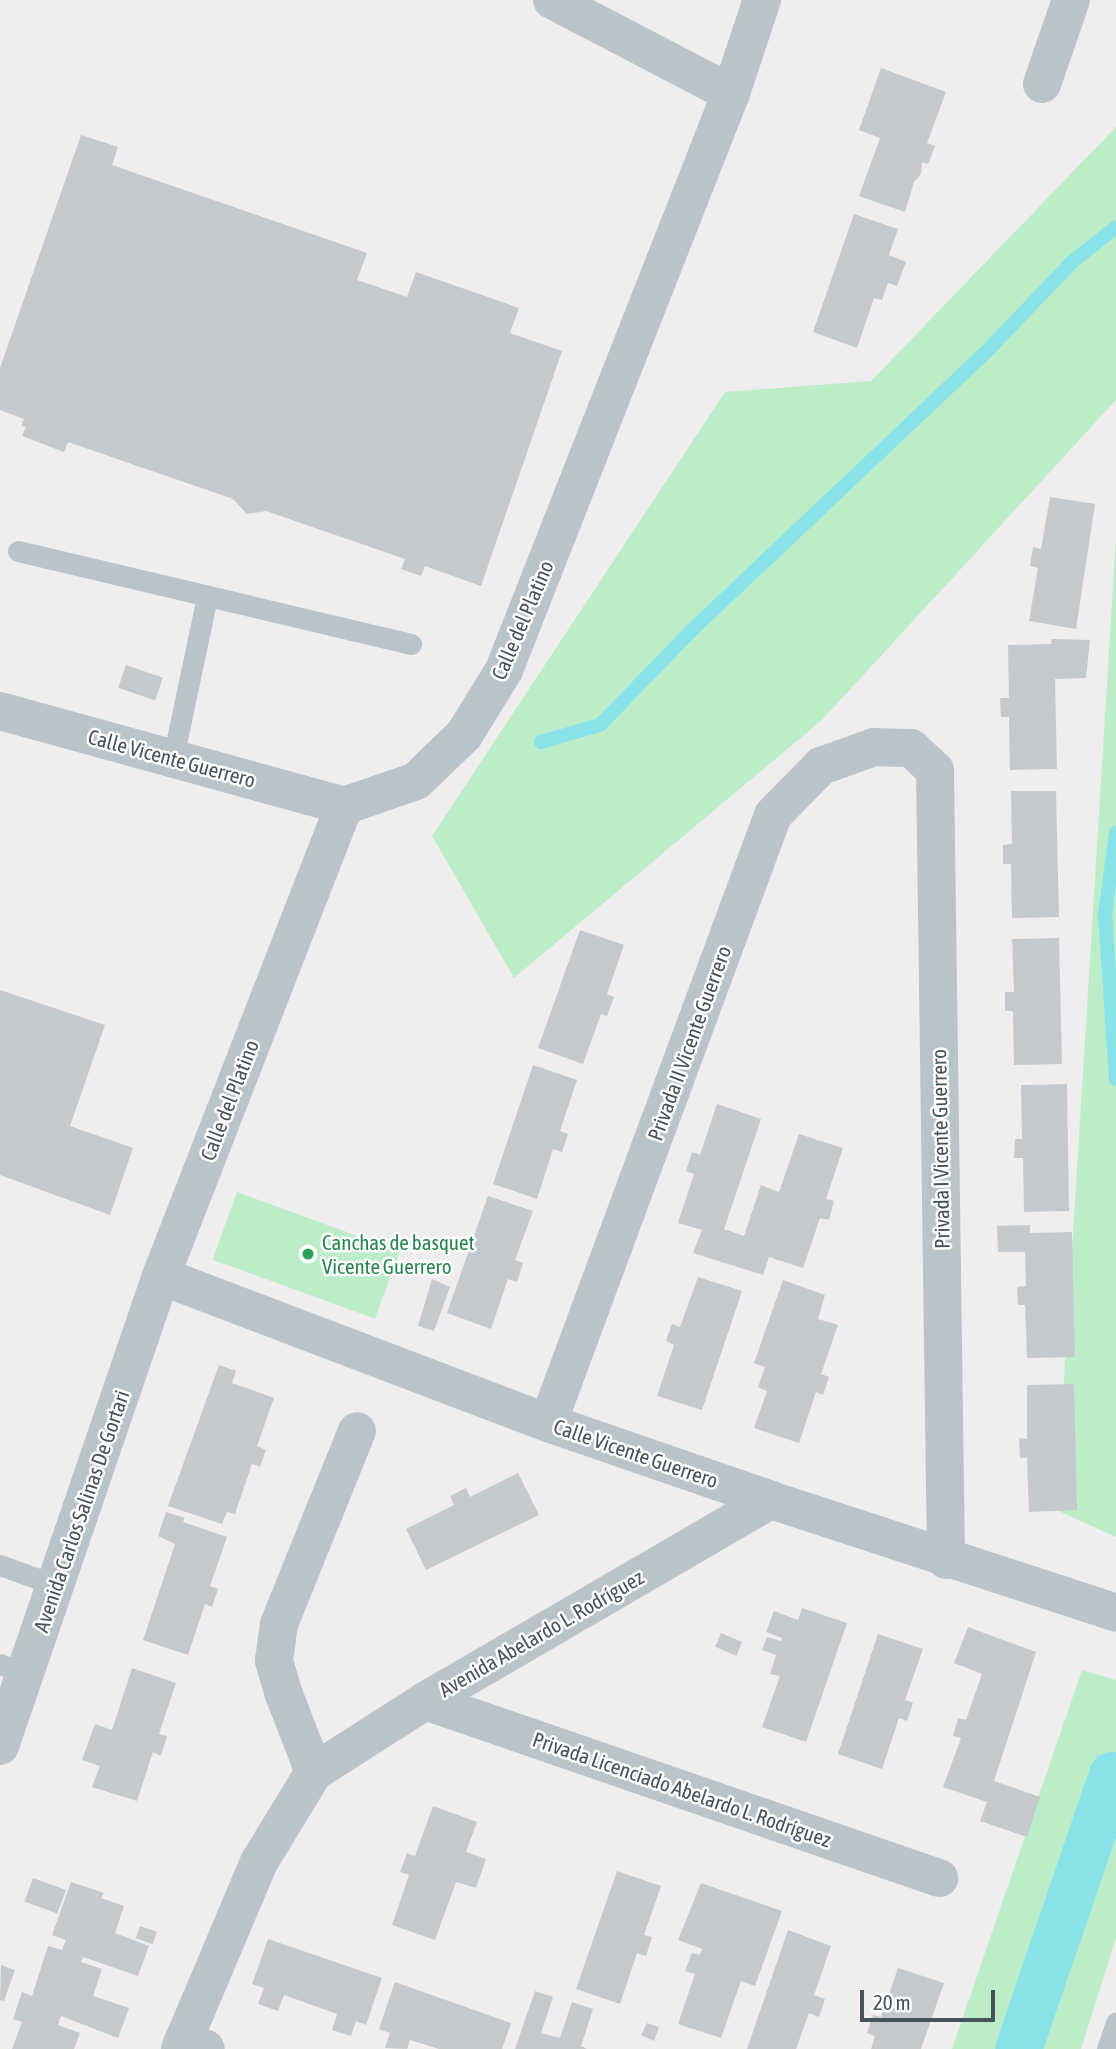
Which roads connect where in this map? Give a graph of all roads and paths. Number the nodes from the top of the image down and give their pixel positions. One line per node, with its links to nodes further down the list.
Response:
1 (552, 0): 5 (street)
2 (762, 0): 5 (street, Calle del Platino)
3 (1071, 0): 4 (street)
4 (1042, 84)
5 (731, 93): 12 (street, Calle del Platino)
6 (18, 551): 7 (lane)
7 (207, 596): 8 (lane); 11 (lane)
8 (411, 644)
9 (0, 711): 11 (street, Calle Vicente Guerrero)
10 (911, 748): 14 (street, Privada II Vicente Guerrero); 17 (street, Privada I Vicente Guerrero)
11 (173, 758): 12 (street, Calle Vicente Guerrero)
12 (344, 806): 13 (street, Calle del Platino)
13 (161, 1276): 14 (street, Calle Vicente Guerrero); 19 (street, Avenida Carlos Salinas De Gortari)
14 (548, 1423): 16 (street, Calle Vicente Guerrero)
15 (357, 1431): 24 (street)
16 (771, 1500): 17 (street, Calle Vicente Guerrero); 22 (street, Avenida Abelardo L. Rodríguez)
17 (946, 1560): 20 (street, Calle Vicente Guerrero)
18 (0, 1564): 19 (lane)
19 (55, 1585): 21 (street, Avenida Carlos Salinas De Gortari)
20 (1116, 1613)
21 (12, 1669): 23 (street, Avenida Carlos Salinas De Gortari)
22 (425, 1701): 24 (street, Avenida Abelardo L. Rodríguez); 25 (street, Privada Licenciado Abelardo L. Rodríguez)
23 (0, 1746)
24 (314, 1772): 27 (street, Avenida Abelardo L. Rodríguez)
25 (939, 1878)
26 (1116, 2023): 28 (lane)
27 (190, 2046)
28 (1107, 2049)

